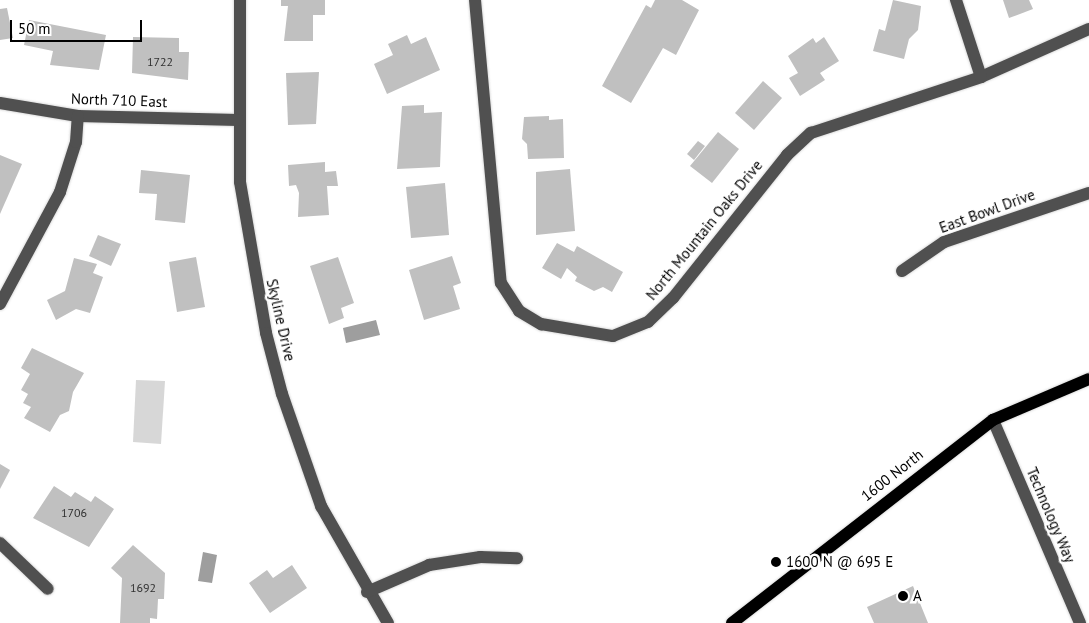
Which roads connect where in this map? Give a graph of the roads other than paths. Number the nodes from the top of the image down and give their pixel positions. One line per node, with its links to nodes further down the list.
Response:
1 (240, 0): 8 (street, Skyline Drive)
2 (474, 0): 5 (street, North Mountain Oaks Drive)
3 (956, 0): 5 (street)
4 (1089, 29): 5 (street, North Mountain Oaks Drive)
5 (980, 78)
6 (0, 102): 7 (street, North 710 East)
7 (78, 116): 8 (street, North 710 East); 11 (street)
8 (238, 120): 17 (street, Skyline Drive)
9 (1089, 193): 10 (street, East Bowl Drive)
10 (902, 271)
11 (0, 304)
12 (1089, 380): 13 (main road, 1600 North)
13 (993, 420): 19 (main road, 1600 North); 20 (street, Technology Way)
14 (0, 543): 16 (street)
15 (517, 558): 17 (street)
16 (48, 589)
17 (367, 592): 18 (street, Skyline Drive)
18 (388, 623)
19 (732, 623)
20 (1080, 623)

